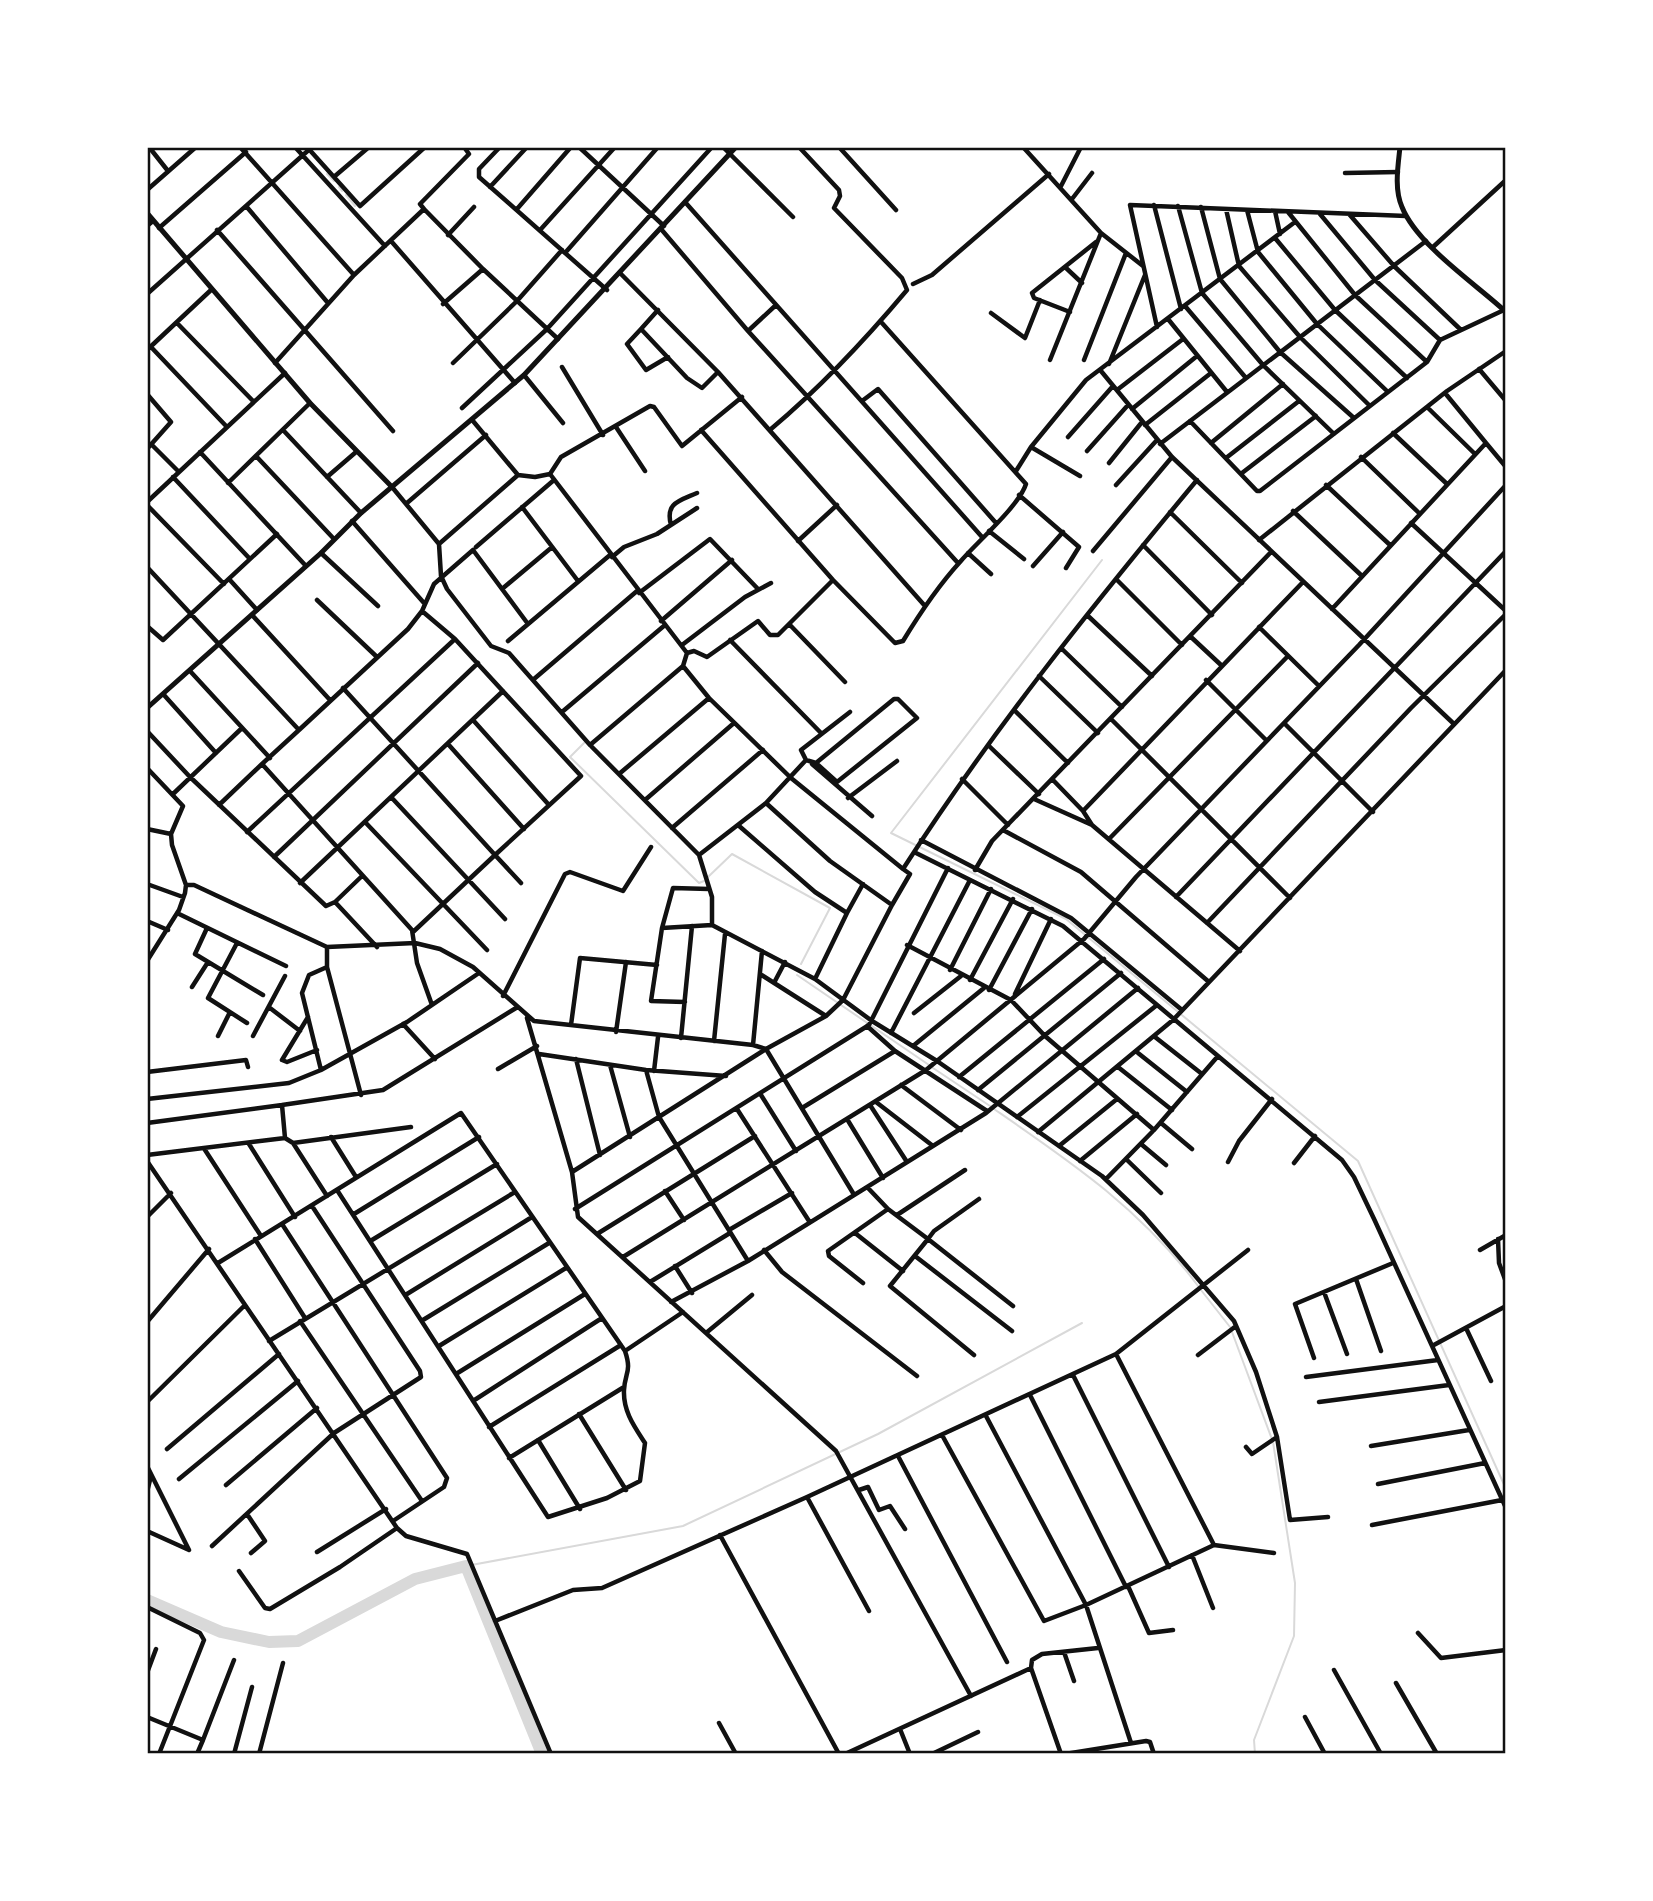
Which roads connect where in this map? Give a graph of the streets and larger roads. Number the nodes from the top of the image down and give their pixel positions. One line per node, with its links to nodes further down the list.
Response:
1 (149, 147): 27 (street)
2 (194, 147): 27 (street)
3 (240, 147): 23 (street)
4 (295, 147): 25 (street)
5 (369, 147): 32 (street)
6 (425, 147): 47 (street)
7 (464, 147): 50 (street)
8 (500, 147): 37 (street)
9 (527, 147): 37 (street)
10 (571, 147): 51 (street)
11 (579, 147): 26 (street)
12 (615, 147): 26 (street)
13 (658, 147): 38 (street)
14 (712, 147): 61 (street)
15 (723, 147): 24 (street)
16 (736, 147): 24 (street)
17 (799, 147): 114 (street)
18 (839, 147): 53 (street)
19 (1023, 147): 31 (street)
20 (1081, 147): 35 (street)
21 (1400, 147): 28 (street)
22 (309, 148): 25 (street); 32 (street)
23 (246, 152): 34 (street); 68 (street)
24 (730, 153): 43 (street); 63 (street)
25 (303, 155): 34 (street); 36 (street)
26 (598, 165): 38 (street); 69 (street)
27 (168, 171): 39 (street)
28 (1398, 172): 30 (street); 62 (street)
29 (1093, 173): 42 (street)
30 (1345, 173)
31 (1048, 174): 35 (street); 95 (street)
32 (337, 179): 36 (street); 40 (street)
33 (1506, 180): 78 (street)
34 (272, 182): 46 (street); 89 (street)
35 (1061, 186): 42 (street)
36 (332, 187): 41 (street)
37 (490, 187): 51 (street)
38 (623, 188): 61 (street); 79 (street)
39 (147, 190)
40 (347, 191): 41 (street); 47 (street)
41 (341, 197): 56 (street)
42 (1072, 199): 71 (street)
43 (685, 202): 67 (street); 105 (street)
44 (1154, 205): 45 (street); 83 (street); 106 (street)
45 (1178, 205): 49 (street); 98 (street)
46 (246, 206): 70 (street); 103 (street)
47 (360, 206): 56 (street)
48 (474, 207): 72 (street)
49 (1201, 207): 52 (street); 92 (street)
50 (424, 209): 72 (street); 74 (street)
51 (517, 209): 69 (street)
52 (1226, 209): 54 (street); 84 (street)
53 (896, 210)
54 (1247, 210): 55 (street); 80 (street)
55 (1275, 211): 57 (street); 73 (street)
56 (354, 212): 77 (street)
57 (1287, 212): 58 (street); 65 (street)
58 (1320, 213): 60 (street); 93 (street)
59 (147, 214): 64 (street)
60 (1349, 214): 62 (street); 85 (street)
61 (652, 216): 67 (street); 91 (street)
62 (1406, 216): 75 (street)
63 (793, 217)
64 (153, 221): 66 (street); 68 (street)
65 (1295, 222): 73 (street); 100 (street)
66 (147, 226)
67 (662, 227): 88 (street); 121 (street)
68 (159, 228): 82 (street)
69 (541, 229): 79 (street)
70 (217, 230): 82 (street); 119 (street)
71 (1101, 233): 76 (street); 81 (street)
72 (448, 235): 87 (street)
73 (1277, 236): 80 (street); 108 (street)
74 (391, 241): 77 (street); 104 (street)
75 (1426, 241): 78 (street); 85 (street)
76 (1096, 242): 86 (street); 94 (street)
77 (385, 246): 89 (street)
78 (1433, 247): 109 (street)
79 (564, 251): 91 (street); 102 (street)
80 (1258, 252): 84 (street); 115 (street)
81 (1126, 253): 83 (street); 133 (street)
82 (184, 259): 97 (street); 99 (street)
83 (1143, 266): 90 (street)
84 (1239, 266): 92 (street); 122 (street)
85 (1394, 266): 93 (street); 120 (street)
86 (1065, 268): 94 (street); 101 (street)
87 (483, 269): 102 (street); 104 (street)
88 (620, 273): 96 (street); 107 (street)
89 (354, 275): 103 (street)
90 (1145, 275): 116 (street); 137 (street)
91 (594, 278): 96 (street); 117 (street)
92 (1220, 279): 98 (street); 129 (street)
93 (1375, 280): 100 (street); 126 (street)
94 (1082, 283): 110 (street)
95 (913, 284)
96 (607, 289): 125 (street)
97 (211, 290): 113 (street); 135 (street)
98 (1202, 293): 106 (street); 138 (street)
99 (147, 294)
100 (1354, 295): 108 (street); 134 (street)
101 (1040, 300): 110 (street); 111 (street)
102 (517, 301): 117 (street); 124 (street)
103 (328, 303): 119 (street)
104 (443, 304): 124 (street)
105 (776, 305): 121 (street); 141 (street)
106 (1183, 308): 112 (street); 148 (street)
107 (659, 310): 118 (street); 144 (street)
108 (1335, 310): 115 (street); 149 (street)
109 (1505, 311): 120 (street)
110 (1070, 312): 132 (street)
111 (991, 313)
112 (1168, 319): 116 (street); 123 (street)
113 (177, 323): 127 (street); 162 (street)
114 (882, 323): 141 (street); 202 (street)
115 (1317, 324): 122 (street); 153 (street)
116 (1157, 327): 137 (street)
117 (547, 329): 125 (street); 143 (street)
118 (641, 329): 131 (street); 131 (street)
119 (305, 330): 135 (street); 179 (street)
120 (1461, 330): 126 (street)
121 (748, 331): 157 (street)
122 (1300, 337): 129 (street); 164 (street)
123 (1184, 339): 130 (street); 152 (street)
124 (477, 340): 136 (street); 143 (street)
125 (558, 340): 147 (street)
126 (1440, 340): 134 (street)
127 (149, 348): 174 (street)
128 (1506, 351): 140 (street)
129 (1280, 352): 138 (street); 169 (street)
130 (1197, 356): 146 (street); 165 (street)
131 (668, 357): 144 (street)
132 (1050, 360)
133 (1084, 360)
134 (1427, 362): 149 (street)
135 (275, 363): 145 (street)
136 (453, 363)
137 (1109, 363): 142 (street)
138 (1263, 365): 148 (street); 151 (street)
139 (562, 367): 183 (street)
140 (1479, 369): 155 (street); 161 (street)
141 (835, 370): 157 (street); 159 (street)
142 (1101, 370): 152 (street); 189 (street)
143 (505, 371): 150 (street); 167 (street)
144 (718, 372): 158 (street)
145 (285, 373): 162 (street); 163 (street)
146 (1211, 373): 154 (street); 172 (street)
147 (524, 375): 150 (street); 173 (street)
148 (1246, 378): 154 (street)
149 (1407, 378): 153 (street)
150 (515, 383): 170 (street)
151 (1283, 384): 160 (street); 186 (street)
152 (1115, 388): 165 (street); 184 (street)
153 (1388, 392): 164 (street)
154 (1227, 393): 171 (street)
155 (1445, 393): 166 (street); 187 (street)
156 (147, 394): 188 (street)
157 (810, 396): 176 (street); 255 (street)
158 (741, 397): 176 (street); 178 (street)
159 (862, 401): 230 (street); 236 (street)
160 (1299, 401): 168 (street); 198 (street)
161 (1506, 401)
162 (254, 402): 174 (street)
163 (310, 403): 177 (street); 193 (street)
164 (1370, 406): 169 (street)
165 (1130, 407): 172 (street); 191 (street)
166 (1427, 407): 180 (street); 194 (street)
167 (462, 408)
168 (1316, 416): 181 (street); 204 (street)
169 (1354, 418): 181 (street)
170 (473, 421): 182 (street); 217 (street)
171 (1190, 421): 185 (street); 186 (street)
172 (1143, 423): 185 (street); 199 (street)
173 (563, 424)
174 (227, 427): 192 (street)
175 (616, 427): 178 (street); 183 (street); 201 (street)
176 (771, 429): 222 (street)
177 (283, 430): 195 (street); 208 (street)
178 (701, 430): 239 (street)
179 (393, 431)
180 (1393, 433): 197 (street); 213 (street)
181 (1334, 434): 204 (street)
182 (486, 435): 206 (street); 221 (street)
183 (603, 435): 205 (street)
184 (1068, 436)
185 (1158, 442): 196 (street); 214 (street)
186 (1211, 443): 198 (street)
187 (1486, 443): 194 (street); 200 (street)
188 (151, 444): 190 (street); 203 (street)
189 (1031, 447): 202 (street); 209 (street)
190 (147, 449)
191 (1087, 451)
192 (200, 452): 203 (street); 212 (street)
193 (356, 452): 208 (street); 217 (street)
194 (1475, 454): 213 (street)
195 (256, 456): 212 (street); 237 (street)
196 (1172, 457): 211 (street); 245 (street)
197 (1361, 457): 215 (street); 228 (street)
198 (1226, 458): 204 (street)
199 (1109, 463)
200 (1506, 467)
201 (645, 471)
202 (1016, 471): 219 (street)
203 (178, 472): 207 (street)
204 (1242, 473)
205 (550, 474): 206 (street); 210 (street)
206 (517, 475): 240 (street)
207 (173, 477): 220 (street); 252 (street)
208 (327, 477): 227 (street)
209 (1080, 477)
210 (554, 480): 223 (street); 251 (street)
211 (1197, 480): 225 (street); 238 (street)
212 (228, 483): 235 (street)
213 (1447, 484): 228 (street)
214 (1116, 485)
215 (1326, 485): 226 (street); 242 (street)
216 (1506, 485): 248 (street)
217 (392, 487): 221 (street); 227 (street)
218 (697, 493): 232 (street)
219 (1019, 495): 230 (street); 234 (street)
220 (147, 503): 271 (street)
221 (407, 503): 240 (street)
222 (837, 505): 239 (street); 278 (street)
223 (522, 507): 243 (street); 244 (street)
224 (697, 508): 232 (street)
225 (1170, 512): 241 (street); 269 (street)
226 (1293, 512): 238 (street); 262 (street)
227 (361, 513): 229 (street)
228 (1420, 514): 231 (street)
229 (352, 522): 237 (street); 276 (street)
230 (996, 523): 233 (street)
231 (1411, 523): 242 (street); 248 (street)
232 (671, 525): 251 (street)
233 (989, 531): 236 (street); 253 (street)
234 (1063, 532): 257 (street); 259 (street)
235 (278, 534): 252 (street); 256 (street)
236 (982, 537): 250 (street)
237 (334, 539): 249 (street)
238 (1259, 540): 247 (street)
239 (798, 541): 265 (street)
240 (439, 544): 261 (street)
241 (1143, 545): 264 (street); 285 (street)
242 (1390, 545): 262 (street)
243 (475, 547)
244 (551, 548): 266 (street); 273 (street)
245 (1093, 551)
246 (1506, 551): 270 (street)
247 (1271, 552): 267 (street); 269 (street)
248 (1444, 552): 270 (street); 293 (street)
249 (321, 553): 256 (street); 277 (street)
250 (968, 553): 255 (street); 260 (street)
251 (611, 556): 266 (street); 274 (street)
252 (250, 559): 263 (street)
253 (1024, 559)
254 (732, 560): 272 (street); 274 (street); 286 (street)
255 (958, 563): 278 (street)
256 (306, 566): 282 (street)
257 (1033, 566)
258 (147, 567): 283 (street)
259 (1066, 568)
260 (992, 574)
261 (441, 576): 273 (street); 276 (street); 311 (street)
262 (1362, 576): 279 (street)
263 (229, 579): 271 (street); 282 (street)
264 (1116, 579): 284 (street); 298 (street)
265 (833, 580): 278 (street); 289 (street)
266 (578, 582): 287 (street)
267 (1303, 582): 279 (street); 290 (street)
268 (771, 583): 272 (street)
269 (1242, 583): 285 (street)
270 (1476, 583): 281 (street); 306 (street)
271 (224, 584): 283 (street)
272 (758, 589): 297 (street)
273 (502, 590): 287 (street)
274 (638, 592): 286 (street); 311 (street)
275 (317, 600): 302 (street)
276 (424, 603): 280 (street)
277 (378, 606)
278 (925, 606)
279 (1332, 609): 293 (street)
280 (422, 611): 292 (street); 302 (street)
281 (1506, 612): 318 (street)
282 (254, 613): 296 (street); 320 (street)
283 (192, 614): 288 (street); 296 (street)
284 (1087, 615): 299 (street); 310 (street)
285 (1212, 615): 291 (street)
286 (663, 623): 297 (street); 325 (street)
287 (528, 624): 295 (street)
288 (147, 625)
289 (790, 625): 294 (street); 313 (street)
290 (1259, 628): 301 (street); 304 (street)
291 (1191, 636): 298 (street); 304 (street)
292 (455, 639): 303 (street); 327 (street)
293 (1364, 639): 306 (street); 314 (street)
294 (730, 640): 300 (street); 336 (street)
295 (508, 641)
296 (219, 643): 308 (street); 334 (street)
297 (682, 645): 300 (street)
298 (1182, 645): 310 (street)
299 (1061, 648): 309 (street); 321 (street)
300 (687, 653): 305 (street)
301 (1288, 656): 314 (street); 324 (street)
302 (377, 657): 315 (street)
303 (478, 663): 316 (street); 339 (street)
304 (1221, 665): 312 (street)
305 (683, 666): 319 (street); 342 (street)
306 (1396, 670): 318 (street); 346 (street)
307 (1506, 670): 332 (street)
308 (190, 671): 317 (street); 333 (street)
309 (1040, 676): 323 (street); 337 (street)
310 (1152, 676): 321 (street)
311 (534, 679): 325 (street)
312 (1206, 680): 324 (street); 344 (street)
313 (845, 682)
314 (1319, 686): 331 (street)
315 (343, 688): 320 (street); 327 (street)
316 (503, 691): 329 (street); 370 (street)
317 (164, 695): 322 (street); 345 (street)
318 (1424, 696): 332 (street); 361 (street)
319 (709, 698): 330 (street); 355 (street)
320 (330, 700): 334 (street)
321 (1122, 707): 328 (street)
322 (147, 708)
323 (1014, 710): 341 (street); 351 (street)
324 (1236, 710): 338 (street); 358 (street)
325 (562, 712): 342 (street)
326 (850, 712): 336 (street)
327 (370, 717): 339 (street); 363 (street)
328 (1111, 719): 337 (street); 344 (street)
329 (473, 720): 340 (street); 370 (street)
330 (734, 723): 343 (street); 367 (street)
331 (1284, 723): 338 (street); 346 (street)
332 (1454, 724): 373 (street)
333 (242, 728): 345 (street); 347 (street)
334 (299, 730): 347 (street)
335 (147, 731): 356 (street)
336 (821, 733): 348 (street)
337 (1098, 733): 351 (street)
338 (1266, 740): 371 (street)
339 (393, 743): 354 (street); 375 (street)
340 (448, 744): 354 (street); 382 (street)
341 (988, 744): 359 (street); 364 (street)
342 (590, 745): 355 (street)
343 (763, 750): 357 (street); 380 (street)
344 (1141, 750): 358 (street); 372 (street)
345 (216, 753): 356 (street)
346 (1314, 754): 361 (street); 387 (street)
347 (270, 758): 352 (street)
348 (806, 760): 350 (street); 357 (street)
349 (897, 761): 366 (street)
350 (813, 763): 350 (street); 366 (street)
351 (1068, 763): 360 (street)
352 (262, 764): 363 (street); 369 (street)
353 (147, 768): 362 (street)
354 (419, 771): 365 (street); 392 (street)
355 (618, 774): 367 (street)
356 (190, 777): 362 (street); 369 (street)
357 (791, 778): 368 (street); 396 (street)
358 (1170, 778): 371 (street); 386 (street)
359 (962, 779): 378 (street); 388 (street)
360 (1052, 780): 364 (street); 372 (street)
361 (1342, 782): 373 (street); 395 (street)
362 (173, 794): 385 (street)
363 (288, 794): 375 (street); 384 (street)
364 (1037, 796): 378 (street); 379 (street)
365 (391, 797): 376 (street); 401 (street)
366 (848, 798): 374 (street)
367 (645, 801): 380 (street)
368 (766, 803): 377 (street); 406 (street)
369 (219, 805): 384 (street)
370 (549, 805): 382 (street)
371 (1202, 808): 387 (street); 399 (street)
372 (1083, 811): 379 (street)
373 (1373, 812): 412 (street)
374 (872, 816)
375 (312, 820): 390 (street); 394 (street)
376 (365, 822): 390 (street); 416 (street)
377 (738, 825): 393 (street); 420 (street)
378 (1008, 825): 383 (street)
379 (1093, 825): 386 (street)
380 (672, 828): 393 (street)
381 (147, 829): 385 (street)
382 (524, 829): 392 (street)
383 (1003, 831): 398 (street); 415 (street)
384 (247, 832): 394 (street)
385 (171, 834): 407 (street)
386 (1109, 838): 399 (street)
387 (1234, 838): 395 (street); 411 (street)
388 (920, 842): 391 (street); 398 (street)
389 (651, 847): 466 (street)
390 (337, 848): 400 (street); 403 (street)
391 (914, 851): 396 (street); 397 (street)
392 (495, 855): 401 (street); 404 (street)
393 (699, 855): 408 (street)
394 (274, 857): 403 (street)
395 (1261, 867): 412 (street); 424 (street)
396 (903, 869): 417 (street)
397 (948, 869): 402 (street); 436 (street)
398 (975, 870): 431 (street)
399 (1143, 870): 411 (street); 415 (street)
400 (362, 876): 414 (street); 430 (street)
401 (469, 878): 416 (street); 421 (street)
402 (970, 880): 409 (street); 442 (street)
403 (300, 883): 414 (street)
404 (521, 883)
405 (147, 884): 410 (street)
406 (863, 884): 417 (street); 420 (street)
407 (186, 885): 410 (street); 437 (street)
408 (708, 887): 425 (street); 428 (street)
409 (991, 889): 413 (street); 452 (street)
410 (183, 897): 419 (street)
411 (1176, 897): 424 (street)
412 (1290, 898): 441 (street)
413 (1013, 900): 418 (street); 459 (street)
414 (335, 902): 438 (street)
415 (1114, 902): 431 (street); 461 (street)
416 (442, 904): 430 (street); 439 (street)
417 (892, 905): 467 (street)
418 (1032, 909): 422 (street); 464 (street)
419 (177, 913): 427 (street); 429 (street)
420 (847, 913): 458 (street)
421 (505, 919)
422 (1051, 919): 433 (street); 468 (street)
423 (147, 921): 429 (street)
424 (1207, 923): 441 (street)
425 (712, 925): 426 (street); 432 (street)
426 (692, 926): 428 (street); 469 (street)
427 (207, 928): 434 (street); 445 (street)
428 (662, 928): 448 (street)
429 (168, 930): 444 (street)
430 (413, 932): 435 (street)
431 (1089, 933): 433 (street); 474 (street)
432 (725, 934): 440 (street); 495 (street)
433 (1083, 940): 443 (street); 468 (street)
434 (237, 943): 449 (street); 451 (street)
435 (415, 943): 438 (street); 453 (street); 470 (street)
436 (907, 945): 442 (street); 483 (street)
437 (327, 947): 438 (street); 450 (street)
438 (377, 947)
439 (487, 950)
440 (762, 951): 447 (street); 454 (street)
441 (1240, 951): 461 (street)
442 (930, 958): 452 (street); 488 (street)
443 (1104, 959): 455 (street); 481 (street)
444 (147, 961)
445 (208, 962): 451 (street); 462 (street)
446 (626, 962): 448 (street); 485 (street); 487 (street)
447 (785, 962): 458 (street); 460 (street)
448 (657, 965): 469 (street)
449 (286, 966)
450 (327, 967): 478 (street); 503 (street)
451 (223, 970): 465 (street); 475 (street)
452 (950, 970): 457 (street)
453 (480, 972): 466 (street); 470 (street)
454 (760, 974): 460 (street); 496 (street)
455 (1121, 974): 463 (street); 491 (street)
456 (285, 976): 472 (street)
457 (961, 976): 459 (street); 476 (street)
458 (815, 979): 467 (street)
459 (970, 980): 464 (street)
460 (775, 981): 477 (street)
461 (1209, 982): 474 (street)
462 (191, 987)
463 (1138, 988): 471 (street); 502 (street)
464 (986, 989): 468 (street); 498 (street)
465 (263, 995)
466 (503, 996): 473 (street)
467 (844, 999): 477 (street); 483 (street)
468 (1012, 999): 481 (street); 511 (street)
469 (685, 1002): 494 (street)
470 (432, 1005): 484 (street)
471 (1157, 1005): 480 (street); 510 (street)
472 (270, 1008): 486 (street); 490 (street)
473 (516, 1008): 479 (street); 507 (street)
474 (1181, 1011): 480 (street)
475 (230, 1012): 482 (street); 489 (street)
476 (914, 1013)
477 (826, 1016): 499 (street)
478 (308, 1017): 486 (street); 500 (street)
479 (527, 1018): 485 (street); 497 (street)
480 (1174, 1018): 493 (street); 506 (street)
481 (1029, 1019): 491 (street); 521 (street)
482 (247, 1023)
483 (869, 1023): 488 (street); 501 (street); 522 (street)
484 (404, 1024): 503 (street); 507 (street)
485 (571, 1025): 487 (street)
486 (300, 1031): 500 (street)
487 (616, 1032): 492 (street)
488 (891, 1032): 498 (street)
489 (218, 1036)
490 (253, 1036)
491 (1045, 1036): 502 (street); 525 (street)
492 (658, 1037): 494 (street); 517 (street)
493 (1156, 1037): 504 (street); 519 (street)
494 (681, 1038): 495 (street)
495 (714, 1041): 496 (street)
496 (753, 1045): 499 (street)
497 (537, 1046): 505 (street); 514 (street)
498 (913, 1046): 511 (street)
499 (765, 1049): 520 (street); 522 (street)
500 (317, 1050): 515 (street)
501 (895, 1051): 511 (street); 535 (street)
502 (1064, 1052): 510 (street); 533 (street)
503 (350, 1053): 515 (street); 528 (street)
504 (1138, 1053): 513 (street); 526 (street)
505 (539, 1054): 508 (street); 577 (street)
506 (1218, 1056): 519 (street); 531 (street)
507 (435, 1059): 528 (street)
508 (576, 1059): 509 (street); 566 (street)
509 (610, 1065): 516 (street); 552 (street)
510 (1080, 1065): 523 (street); 541 (street)
511 (931, 1066): 521 (street); 524 (street); 538 (street)
512 (248, 1067): 518 (street)
513 (1118, 1067): 523 (street); 537 (street)
514 (498, 1069)
515 (321, 1070): 529 (street)
516 (646, 1070): 517 (street); 540 (street)
517 (654, 1071): 520 (street)
518 (147, 1072)
519 (1202, 1074): 526 (street)
520 (727, 1076): 540 (street)
521 (959, 1077): 525 (street)
522 (785, 1080): 527 (street); 535 (street)
523 (1098, 1082): 530 (street); 548 (street)
524 (901, 1085): 532 (street); 546 (street)
525 (978, 1090): 533 (street)
526 (1187, 1092): 537 (street)
527 (761, 1095): 536 (street); 564 (street)
528 (362, 1096): 534 (street)
529 (147, 1099)
530 (1117, 1099): 539 (street); 560 (street)
531 (1272, 1099): 550 (street); 571 (street)
532 (873, 1104): 542 (street); 559 (street); 570 (street)
533 (995, 1104): 538 (street); 541 (street)
534 (282, 1105): 543 (street); 554 (street)
535 (802, 1108): 553 (street)
536 (737, 1109): 549 (street); 561 (street)
537 (1172, 1110): 544 (street)
538 (988, 1111): 546 (street)
539 (1137, 1114): 547 (street); 569 (street)
540 (659, 1117): 552 (street); 561 (street)
541 (1017, 1117): 548 (street)
542 (847, 1119): 553 (street); 580 (street)
543 (147, 1123)
544 (1161, 1123): 547 (street); 562 (street)
545 (411, 1127): 555 (street)
546 (961, 1129): 559 (street)
547 (1154, 1130): 558 (street)
548 (1038, 1132): 560 (street)
549 (755, 1136): 574 (street); 578 (street)
550 (1315, 1136): 572 (street); 622 (street)
551 (479, 1137): 573 (street); 579 (street); 596 (street)
552 (630, 1137): 566 (street)
553 (819, 1137): 564 (street); 588 (street)
554 (285, 1138): 556 (street); 557 (street)
555 (331, 1138): 556 (street); 579 (street)
556 (293, 1143): 590 (street)
557 (249, 1144): 563 (street); 599 (street)
558 (1141, 1144): 567 (street); 575 (street)
559 (933, 1146): 570 (street)
560 (1059, 1146): 569 (street)
561 (675, 1147): 578 (street); 594 (street)
562 (1192, 1149)
563 (205, 1150): 565 (street); 608 (street)
564 (796, 1151): 574 (street)
565 (147, 1155)
566 (600, 1155): 577 (street)
567 (1126, 1159): 581 (street); 589 (street)
568 (147, 1161): 586 (street)
569 (1080, 1161): 581 (street)
570 (907, 1162): 580 (street)
571 (1228, 1162)
572 (1294, 1163)
573 (497, 1164): 585 (street); 612 (street)
574 (774, 1165): 587 (street); 592 (street)
575 (1166, 1165)
576 (965, 1170): 597 (street)
577 (572, 1172): 594 (street)
578 (693, 1173): 584 (street); 592 (street)
579 (356, 1177): 583 (street)
580 (883, 1178): 582 (street)
581 (1106, 1179): 632 (street)
582 (868, 1188): 588 (street); 595 (street)
583 (337, 1190): 590 (street); 596 (street)
584 (665, 1191): 601 (street); 606 (street)
585 (515, 1192): 600 (street); 624 (street)
586 (171, 1193): 598 (street); 614 (street)
587 (792, 1193): 602 (street); 604 (street)
588 (853, 1193): 602 (street)
589 (1161, 1193)
590 (327, 1196): 593 (street)
591 (979, 1199): 610 (street)
592 (711, 1204): 601 (street); 604 (street)
593 (312, 1206): 599 (street); 631 (street)
594 (575, 1209): 606 (street)
595 (888, 1209): 597 (street); 605 (street)
596 (354, 1214): 612 (street)
597 (897, 1215): 610 (street)
598 (147, 1217)
599 (295, 1217): 603 (street)
600 (532, 1217): 613 (street); 635 (street)
601 (684, 1220): 619 (street)
602 (809, 1221): 615 (street)
603 (282, 1224): 608 (street); 638 (street)
604 (729, 1232): 620 (street); 623 (street)
605 (855, 1233): 626 (street); 630 (street)
606 (597, 1234): 619 (street)
607 (1506, 1235): 611 (street)
608 (261, 1236): 609 (street)
609 (255, 1239): 621 (street); 645 (street)
610 (928, 1239): 618 (street); 641 (street)
611 (1498, 1239): 617 (street); 629 (street)
612 (372, 1240): 624 (street)
613 (549, 1243): 625 (street); 646 (street)
614 (209, 1249): 621 (street); 647 (street)
615 (764, 1250): 620 (street); 667 (street)
616 (1248, 1250): 632 (street)
617 (1480, 1250)
618 (915, 1256): 626 (street); 650 (street)
619 (623, 1257): 628 (street)
620 (748, 1261): 634 (street)
621 (218, 1263): 640 (street)
622 (1393, 1263): 627 (street); 654 (street)
623 (675, 1266): 628 (street); 634 (street)
624 (390, 1267): 631 (street); 635 (street)
625 (566, 1268): 636 (street); 655 (street)
626 (903, 1271): 661 (street)
627 (1356, 1279): 633 (street); 656 (street)
628 (650, 1282): 639 (street)
629 (1506, 1282)
630 (863, 1283)
631 (362, 1284): 638 (street); 674 (street)
632 (1202, 1285): 648 (street); 659 (street)
633 (1324, 1292): 660 (street); 663 (street)
634 (692, 1293): 639 (street)
635 (407, 1294): 646 (street)
636 (585, 1294): 644 (street); 665 (street)
637 (752, 1295): 651 (street)
638 (332, 1302): 645 (street); 674 (street)
639 (671, 1302): 643 (street)
640 (245, 1305): 652 (street); 675 (street)
641 (1013, 1306)
642 (1506, 1306): 649 (street)
643 (683, 1312): 651 (street); 657 (street)
644 (602, 1318): 653 (street); 676 (street)
645 (302, 1319): 652 (street); 680 (street)
646 (423, 1320): 655 (street)
647 (147, 1322)
648 (1233, 1327): 662 (street); 686 (street)
649 (1466, 1328): 654 (street); 670 (street)
650 (1012, 1331)
651 (706, 1333): 696 (street)
652 (269, 1340): 658 (street)
653 (621, 1345): 657 (street); 682 (street)
654 (1434, 1345): 664 (street)
655 (439, 1346): 665 (street)
656 (1381, 1350)
657 (625, 1351): 672 (street)
658 (279, 1354): 669 (street); 690 (street)
659 (1116, 1354): 666 (street); 717 (street)
660 (1347, 1354)
661 (974, 1355)
662 (1198, 1355)
663 (1314, 1359)
664 (1438, 1360): 668 (street); 671 (street)
665 (456, 1374): 676 (street)
666 (1073, 1375): 673 (street); 723 (street)
667 (916, 1376)
668 (1306, 1377)
669 (298, 1381): 678 (street); 697 (street)
670 (1491, 1381)
671 (1449, 1385): 677 (street); 683 (street)
672 (624, 1387): 679 (street); 700 (street)
673 (1030, 1395): 681 (street); 725 (street)
674 (394, 1397): 680 (street); 705 (street)
675 (148, 1401)
676 (473, 1401): 682 (street)
677 (1319, 1402)
678 (317, 1408): 684 (street); 699 (street)
679 (579, 1414): 687 (street); 700 (street)
680 (365, 1415): 684 (street); 705 (street)
681 (986, 1416): 685 (street); 726 (street)
682 (489, 1427): 692 (street)
683 (1469, 1430): 688 (street); 693 (street)
684 (334, 1433): 707 (street); 709 (street)
685 (942, 1436): 691 (street); 726 (street)
686 (1275, 1437): 689 (street); 710 (street)
687 (538, 1440): 692 (street); 708 (street)
688 (1371, 1446)
689 (1246, 1447)
690 (167, 1449)
691 (898, 1456): 696 (street); 738 (street)
692 (509, 1458): 708 (street)
693 (1485, 1463): 698 (street); 704 (street)
694 (147, 1466): 695 (street)
695 (152, 1475): 702 (street); 715 (street)
696 (852, 1477): 701 (street); 703 (street)
697 (180, 1479)
698 (1378, 1484)
699 (226, 1485)
700 (626, 1490): 708 (street)
701 (859, 1490): 714 (street); 746 (street)
702 (147, 1492)
703 (807, 1497): 716 (street); 729 (street)
704 (1502, 1500): 706 (street); 712 (street)
705 (422, 1501): 711 (street)
706 (1506, 1508)
707 (386, 1509): 711 (street); 719 (street)
708 (580, 1509)
709 (247, 1514): 718 (street); 720 (street)
710 (1328, 1517)
711 (393, 1521): 713 (street)
712 (1372, 1525)
713 (397, 1528): 724 (street); 730 (street)
714 (905, 1529)
715 (147, 1531)
716 (720, 1535): 730 (street); 761 (street)
717 (1214, 1545): 721 (street); 722 (street)
718 (212, 1546)
719 (317, 1552)
720 (251, 1553)
721 (1274, 1553)
722 (1192, 1555): 723 (street); 728 (street)
723 (1168, 1567): 725 (street)
724 (239, 1570)
725 (1127, 1586): 726 (street); 731 (street)
726 (1086, 1605): 733 (street)
727 (147, 1607): 750 (street)
728 (1213, 1608)
729 (869, 1611)
730 (495, 1621): 759 (street)
731 (1172, 1630)
732 (1418, 1633): 735 (street)
733 (1098, 1648): 736 (street); 754 (street)
734 (156, 1649): 742 (street)
735 (1506, 1650)
736 (1064, 1652): 740 (street); 743 (street)
737 (234, 1660): 753 (street)
738 (1007, 1662)
739 (284, 1663): 758 (street)
740 (1031, 1668): 746 (street); 765 (street)
741 (1334, 1670): 768 (street)
742 (147, 1673)
743 (1074, 1681)
744 (1396, 1683): 769 (street)
745 (252, 1687): 757 (street)
746 (971, 1696): 751 (street)
747 (147, 1717): 750 (street)
748 (1305, 1717): 767 (street)
749 (719, 1723): 760 (street)
750 (170, 1727): 753 (street); 755 (street)
751 (900, 1729): 762 (street); 763 (street)
752 (978, 1732): 764 (street)
753 (203, 1740): 756 (street)
754 (1131, 1743): 765 (street); 766 (street)
755 (159, 1754)
756 (197, 1754)
757 (234, 1754)
758 (259, 1754)
759 (551, 1754)
760 (736, 1754)
761 (839, 1754)
762 (845, 1754)
763 (910, 1754)
764 (932, 1754)
765 (1063, 1754)
766 (1154, 1754)
767 (1325, 1754)
768 (1381, 1754)
769 (1437, 1754)

